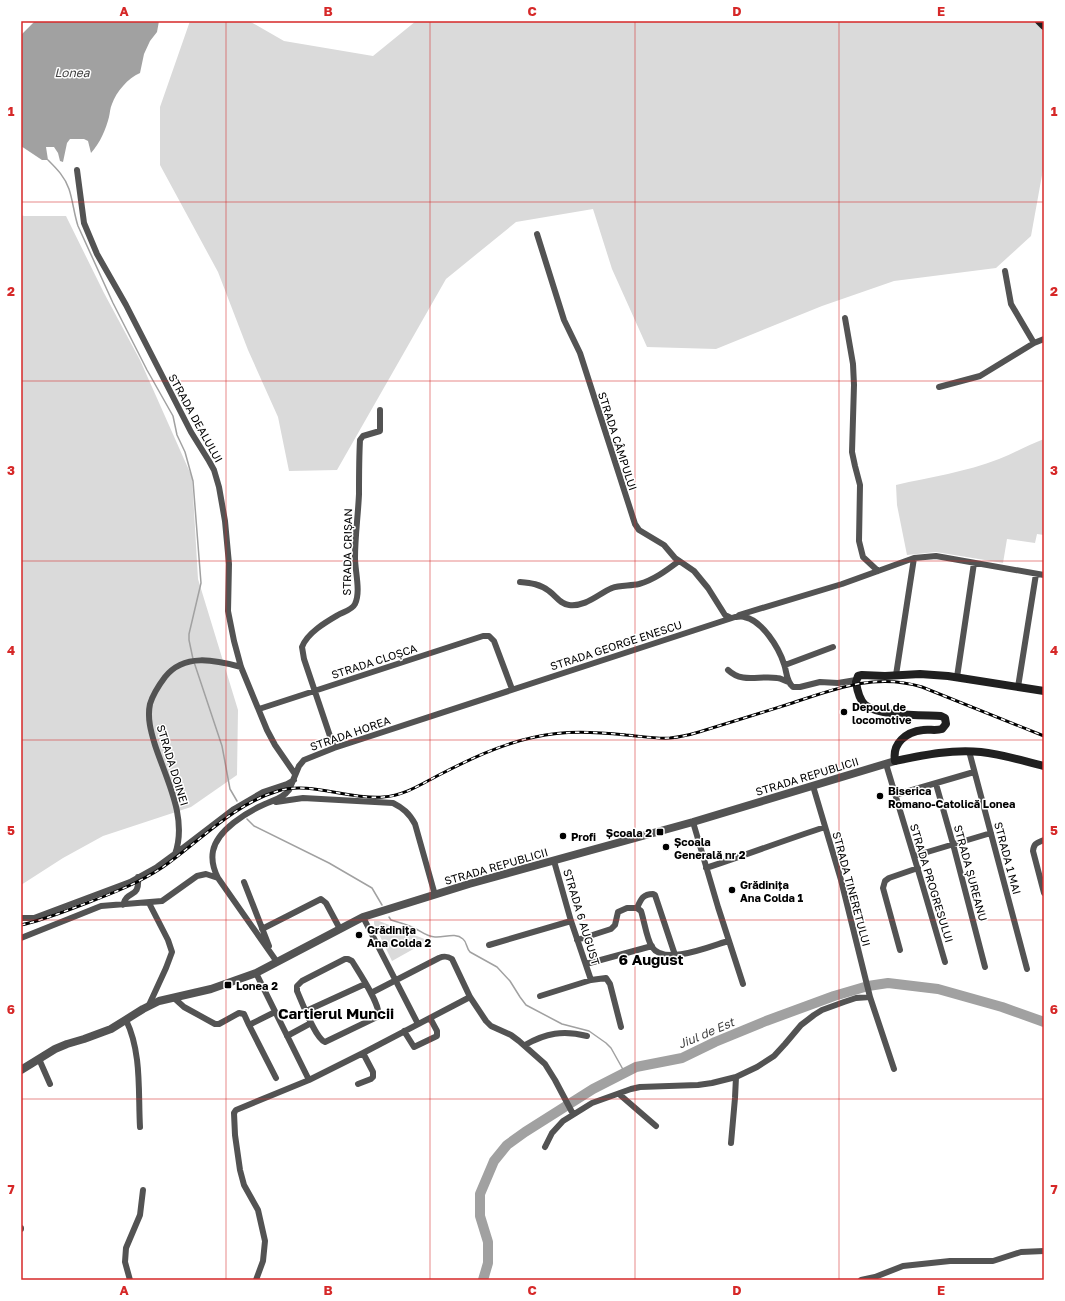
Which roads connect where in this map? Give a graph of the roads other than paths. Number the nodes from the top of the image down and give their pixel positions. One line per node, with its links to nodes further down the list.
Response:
1 (1039, 21): 2 (main road)
2 (1044, 26)
3 (76, 170): 21 (street, STRADA DEALULUI)
4 (537, 234): 12 (street, STRADA CÂMPULUI)
5 (1005, 271): 8 (street)
6 (845, 318): 14 (street)
7 (1044, 339): 8 (street)
8 (1034, 342): 9 (street)
9 (938, 387)
10 (380, 410): 29 (street, STRADA CRIȘAN)
11 (911, 559): 13 (street, STRADA GEORGE ENESCU); 14 (street, STRADA GEORGE ENESCU); 23 (street)
12 (679, 561): 17 (street); 18 (street, STRADA CÂMPULUI)
13 (974, 563): 15 (street, STRADA GEORGE ENESCU); 24 (street)
14 (878, 571): 18 (street, STRADA GEORGE ENESCU)
15 (1036, 574): 16 (street, STRADA GEORGE ENESCU); 27 (street)
16 (1044, 575)
17 (520, 582)
18 (730, 618): 20 (street); 28 (street, STRADA GEORGE ENESCU)
19 (833, 647): 20 (street)
20 (785, 665): 26 (street)
21 (241, 667): 31 (street, STRADA DEALULUI); 48 (street, STRADA DOINEI)
22 (728, 670): 26 (street)
23 (896, 675): 24 (main road); 25 (main road)
24 (957, 677): 27 (main road)
25 (856, 680): 26 (street); 34 (main road)
26 (789, 682)
27 (1018, 687): 30 (main road)
28 (512, 689): 29 (street, STRADA CLOȘCA); 32 (street, STRADA HOREA)
29 (315, 690): 31 (street, STRADA CLOȘCA); 32 (street, STRADA CRIȘAN)
30 (1044, 691)
31 (259, 709): 38 (street, STRADA DEALULUI)
32 (334, 748): 38 (street, STRADA HOREA)
33 (968, 751): 34 (main road, STRADA REPUBLICII); 36 (main road, STRADA REPUBLICII); 37 (street, STRADA 1 MAI)
34 (896, 761): 35 (street, STRADA REPUBLICII)
35 (886, 764): 40 (street, STRADA REPUBLICII); 41 (street, STRADA PROGRESULUI)
36 (1044, 766)
37 (974, 772): 39 (street); 45 (street, STRADA 1 MAI)
38 (295, 777): 42 (street, STRADA HOREA); 48 (street)
39 (936, 784): 41 (street); 47 (street, STRADA ȘUREANU)
40 (813, 786): 43 (street, STRADA REPUBLICII); 44 (street, STRADA TINERETULUI)
41 (895, 795): 49 (street, STRADA PROGRESULUI)
42 (265, 804): 54 (street, STRADA HOREA); 57 (street)
43 (693, 822): 50 (street, STRADA REPUBLICII); 51 (street)
44 (825, 828): 51 (street); 84 (street, STRADA TINERETULUI)
45 (991, 833): 47 (street); 77 (street, STRADA 1 MAI)
46 (1044, 840): 56 (street)
47 (953, 844): 49 (street); 76 (street, STRADA ȘUREANU)
48 (175, 854): 53 (street)
49 (914, 856): 52 (street, STRADA PROGRESULUI)
50 (554, 861): 57 (street, STRADA REPUBLICII); 63 (street, STRADA 6 AUGUST)
51 (706, 868): 68 (street)
52 (918, 868): 71 (street); 74 (street, STRADA PROGRESULUI)
53 (138, 877): 59 (street); 62 (street)
54 (218, 878): 58 (street); 73 (street)
55 (244, 882): 64 (street)
56 (1044, 893)
57 (435, 895): 61 (street, STRADA REPUBLICII)
58 (149, 903): 59 (street); 88 (street)
59 (123, 905): 66 (street)
60 (637, 908): 67 (street); 70 (street); 72 (street)
61 (364, 917): 65 (street, STRADA REPUBLICII); 80 (street)
62 (21, 918)
63 (571, 921): 67 (street, STRADA 6 AUGUST); 69 (street)
64 (262, 929): 65 (street); 73 (street)
65 (340, 929): 73 (street, STRADA REPUBLICII)
66 (21, 938)
67 (577, 940): 75 (street, STRADA 6 AUGUST)
68 (728, 940): 72 (street); 82 (street)
69 (489, 945)
70 (652, 946): 72 (street); 75 (street)
71 (900, 950)
72 (675, 955)
73 (275, 958): 78 (street, STRADA REPUBLICII)
74 (945, 962)
75 (586, 964): 79 (street, STRADA 6 AUGUST)
76 (986, 967)
77 (1027, 969)
78 (256, 973): 87 (street, STRADA REPUBLICII); 90 (street)
79 (591, 980): 85 (street); 96 (street)
80 (396, 981): 83 (street); 86 (street); 94 (street)
81 (365, 984): 83 (street); 89 (street); 89 (street)
82 (743, 984)
83 (371, 993): 93 (street)
84 (870, 995): 103 (street, STRADA TINERETULUI); 105 (street)
85 (540, 996)
86 (470, 997): 91 (street); 100 (street)
87 (174, 998): 88 (street, STRADA REPUBLICII); 95 (street)
88 (149, 1005): 92 (street, STRADA REPUBLICII)
89 (306, 1011): 93 (street)
90 (275, 1012): 95 (street); 98 (street)
91 (430, 1018): 94 (street); 97 (street)
92 (126, 1020): 102 (street, STRADA REPUBLICII); 113 (street)
93 (311, 1023): 98 (street)
94 (418, 1024): 97 (street)
95 (249, 1025): 106 (street)
96 (621, 1027)
97 (404, 1031): 101 (street)
98 (288, 1036): 107 (street)
99 (587, 1036): 100 (street)
100 (525, 1045): 111 (street)
101 (363, 1053): 107 (street); 109 (street)
102 (39, 1059): 104 (street, STRADA REPUBLICII); 108 (street)
103 (894, 1069)
104 (21, 1070)
105 (736, 1077): 110 (street); 114 (street)
106 (276, 1078)
107 (309, 1080): 119 (street)
108 (50, 1084)
109 (358, 1084)
110 (619, 1094): 111 (street); 112 (street)
111 (574, 1114): 115 (street)
112 (656, 1126)
113 (140, 1127)
114 (731, 1143)
115 (545, 1147)
116 (143, 1190): 118 (street)
117 (1044, 1251): 120 (street)
118 (130, 1280)
119 (256, 1280)
120 (861, 1280)

